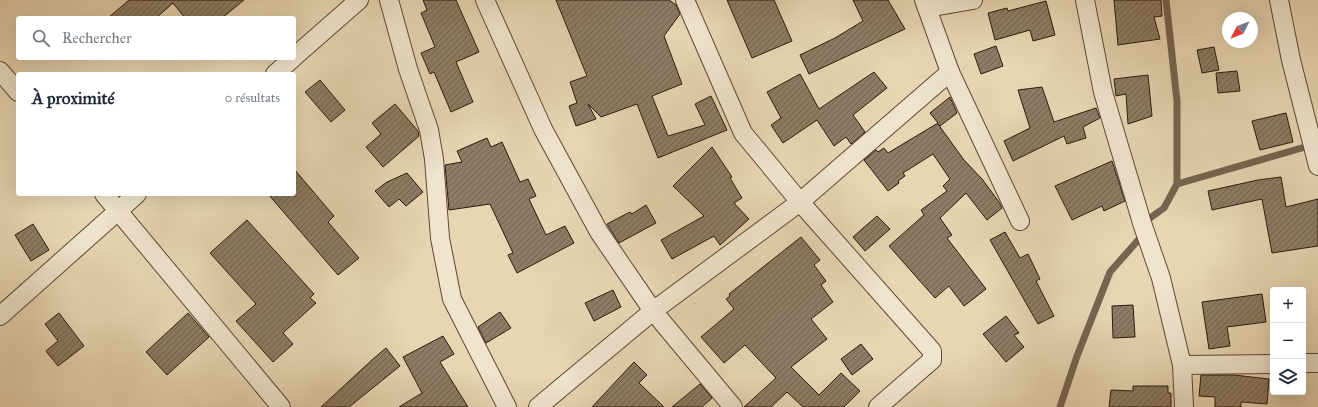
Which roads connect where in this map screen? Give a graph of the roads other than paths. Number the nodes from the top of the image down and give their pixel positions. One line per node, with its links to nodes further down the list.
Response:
1 (360, 0): 9 (street)
2 (388, 0): 28 (street)
3 (485, 0): 21 (street)
4 (685, 0): 18 (street)
5 (973, 0): 8 (street)
6 (1085, 0): 26 (street)
7 (1279, 0): 15 (street)
8 (926, 4): 13 (street)
9 (296, 56)
10 (292, 60): 12 (street)
11 (0, 71): 14 (street)
12 (277, 72)
13 (950, 72): 18 (street); 20 (street)
14 (16, 90)
15 (1316, 160)
16 (106, 196): 19 (street)
17 (135, 196): 19 (street)
18 (800, 202): 21 (street); 31 (street)
19 (118, 211): 22 (street); 27 (street)
20 (1020, 222)
21 (653, 311): 29 (street); 30 (street)
22 (0, 316)
23 (1306, 363): 24 (street)
24 (1318, 363)
25 (1270, 364): 26 (street)
26 (1182, 365): 32 (street)
27 (281, 407)
28 (507, 407)
29 (538, 407)
30 (733, 407)
31 (878, 407)
32 (1184, 407)

